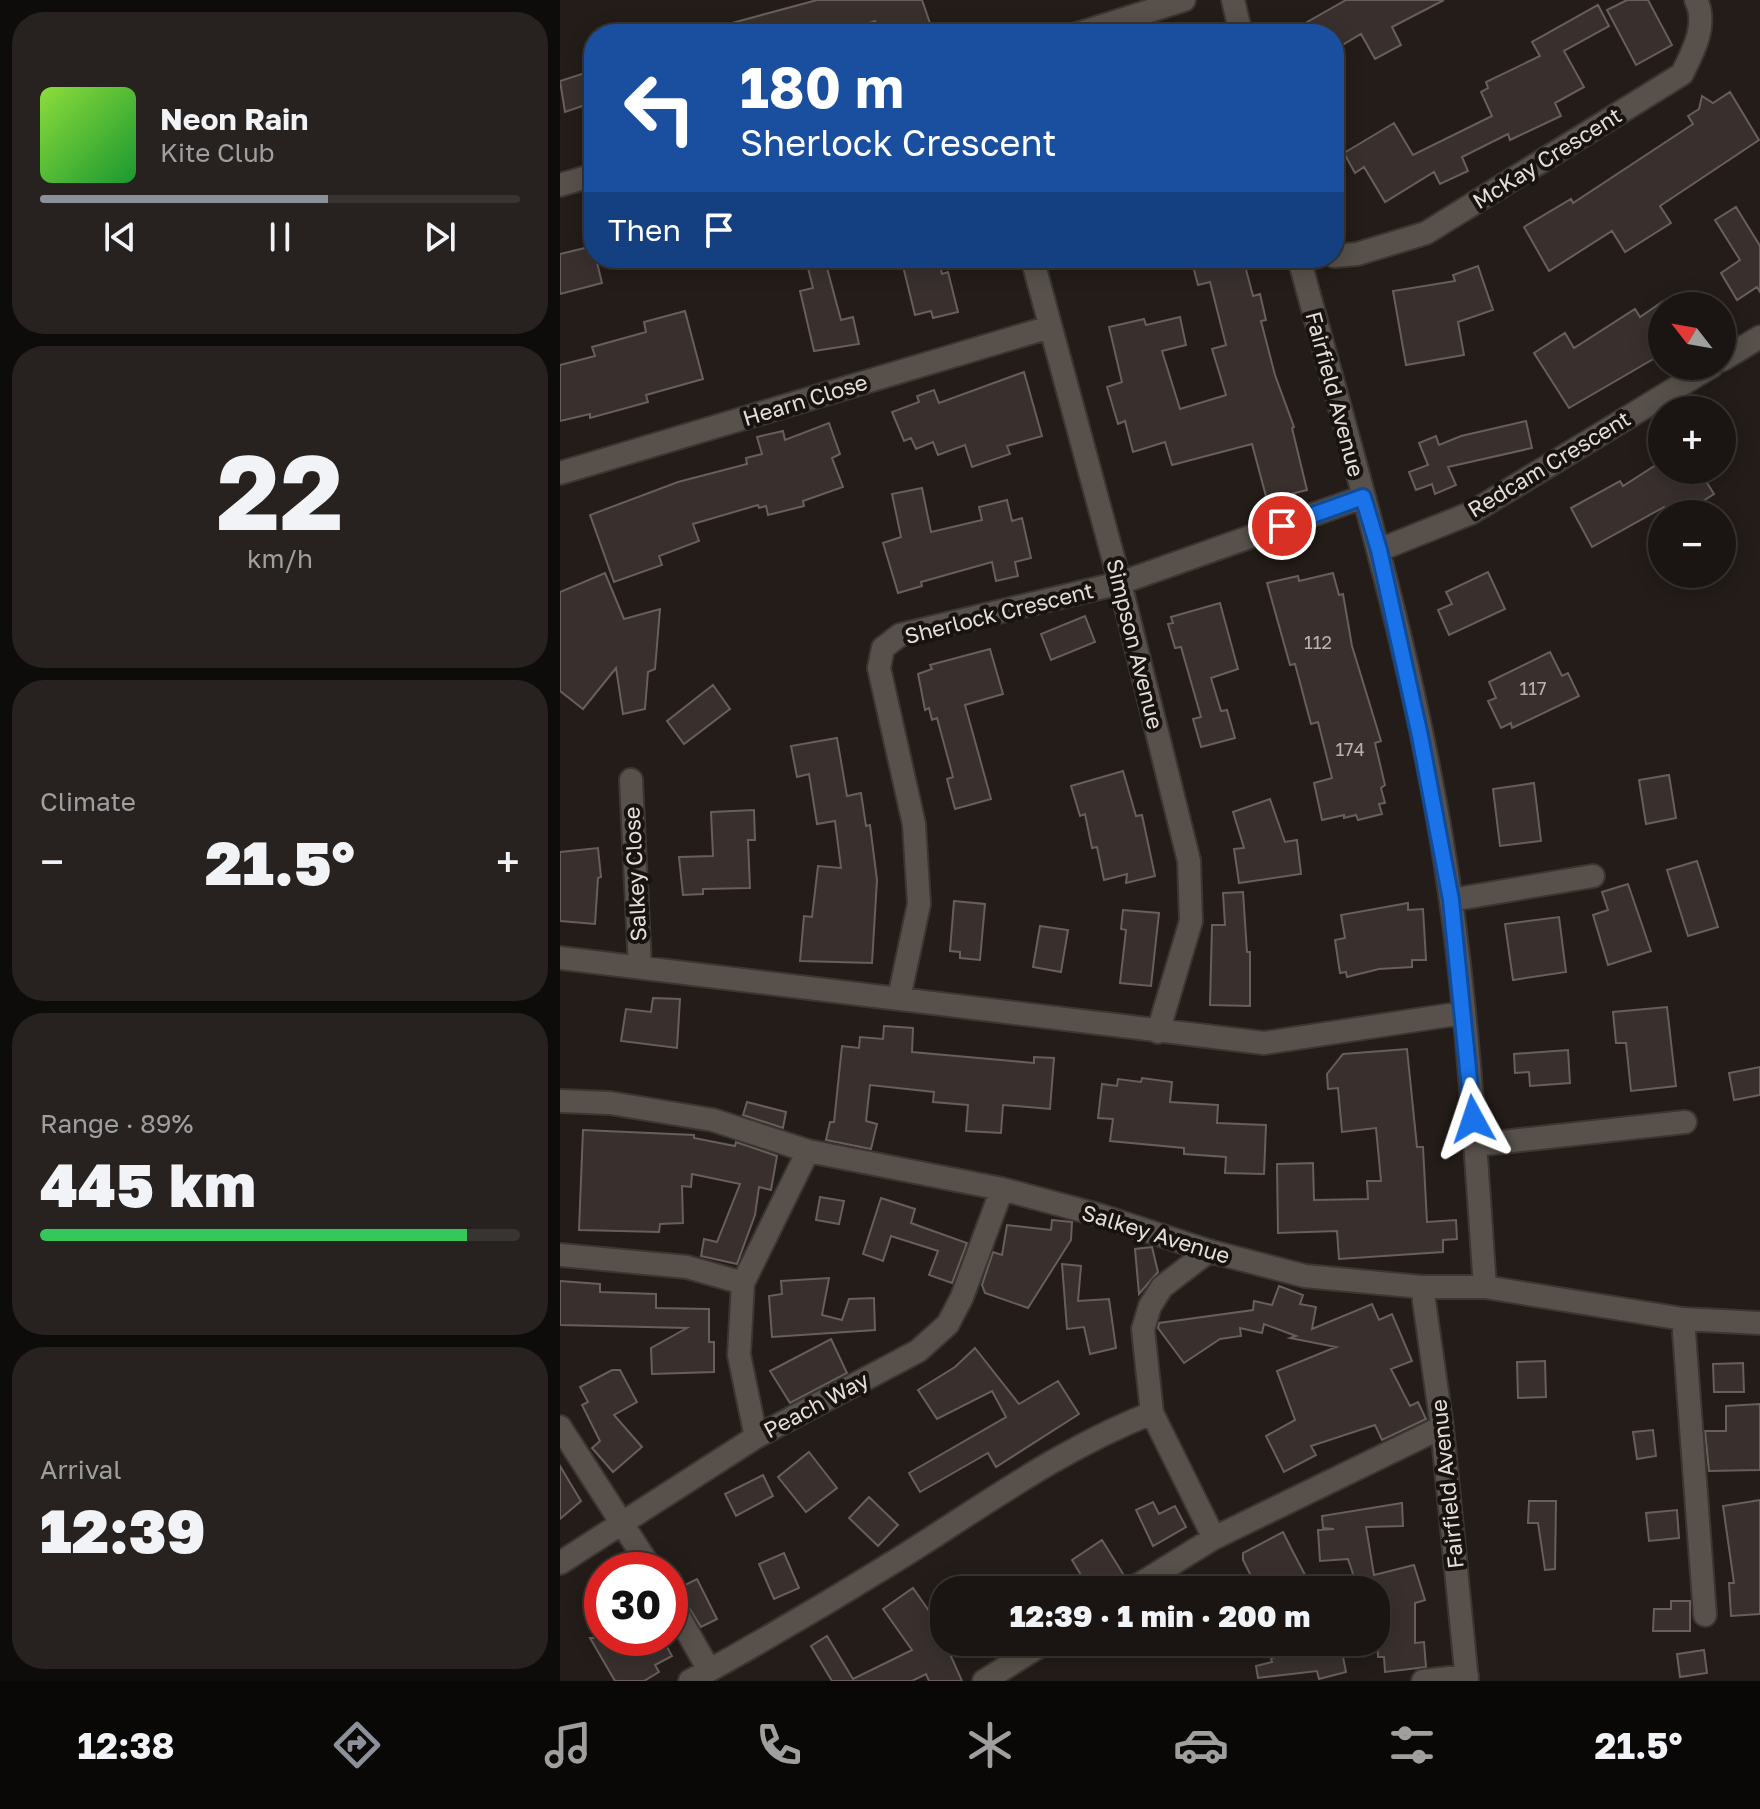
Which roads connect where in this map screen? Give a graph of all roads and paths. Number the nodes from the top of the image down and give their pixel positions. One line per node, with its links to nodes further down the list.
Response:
1 (1184, 0): 4 (street)
2 (1233, 0): 5 (street)
3 (1696, 0): 8 (street, McKay Crescent)
4 (1108, 24)
5 (1239, 24)
6 (584, 178): 7 (street)
7 (560, 185)
8 (1344, 255)
9 (1035, 268): 11 (street, Simpson Avenue)
10 (1303, 268): 16 (street, Fairfield Avenue)
11 (1050, 327): 15 (street, Hearn Close); 18 (street, Simpson Avenue)
12 (1760, 337): 13 (street)
13 (1736, 352)
14 (1689, 380): 17 (street, Redcam Crescent)
15 (560, 473)
16 (1363, 497): 17 (street, Fairfield Avenue); 18 (street, Sherlock Crescent)
17 (1379, 550): 21 (street, Fairfield Avenue)
18 (1120, 583): 24 (street, Sherlock Crescent); 26 (street, Simpson Avenue)
19 (631, 780): 23 (street, Salkey Close)
20 (1593, 876): 21 (street)
21 (1451, 900): 25 (street, Fairfield Avenue)
22 (560, 958): 23 (street)
23 (640, 967): 24 (street)
24 (899, 998): 26 (street)
25 (1463, 1013): 26 (street); 29 (street, Fairfield Avenue)
26 (1158, 1032)
27 (560, 1101): 30 (street, Salkey Avenue)
28 (1685, 1122): 29 (street)
29 (1475, 1145): 36 (street, Fairfield Avenue)
30 (808, 1151): 31 (street, Salkey Avenue); 34 (street)
31 (1002, 1189): 32 (street, Salkey Avenue); 42 (street, Peach Way)
32 (1209, 1251): 35 (street, Salkey Avenue); 39 (street)
33 (560, 1255): 34 (street)
34 (743, 1283): 42 (street)
35 (1422, 1287): 36 (street, Salkey Avenue); 41 (street, Fairfield Avenue)
36 (1485, 1287): 37 (street, Salkey Avenue)
37 (1683, 1319): 38 (street, Salkey Avenue); 48 (street)
38 (1760, 1323)
39 (1152, 1413): 44 (street); 51 (street)
40 (560, 1427): 43 (street)
41 (1442, 1427): 44 (street); 52 (street, Fairfield Avenue)
42 (756, 1437): 43 (street, Peach Way)
43 (625, 1522): 45 (street); 46 (street, Peach Way)
44 (1214, 1538): 47 (street)
45 (642, 1552)
46 (560, 1563)
47 (1153, 1576)
48 (1705, 1615)
49 (688, 1646): 51 (street)
50 (1024, 1656): 53 (street)
51 (700, 1676)
52 (1467, 1678): 54 (street)
53 (984, 1681)
54 (1423, 1681)

